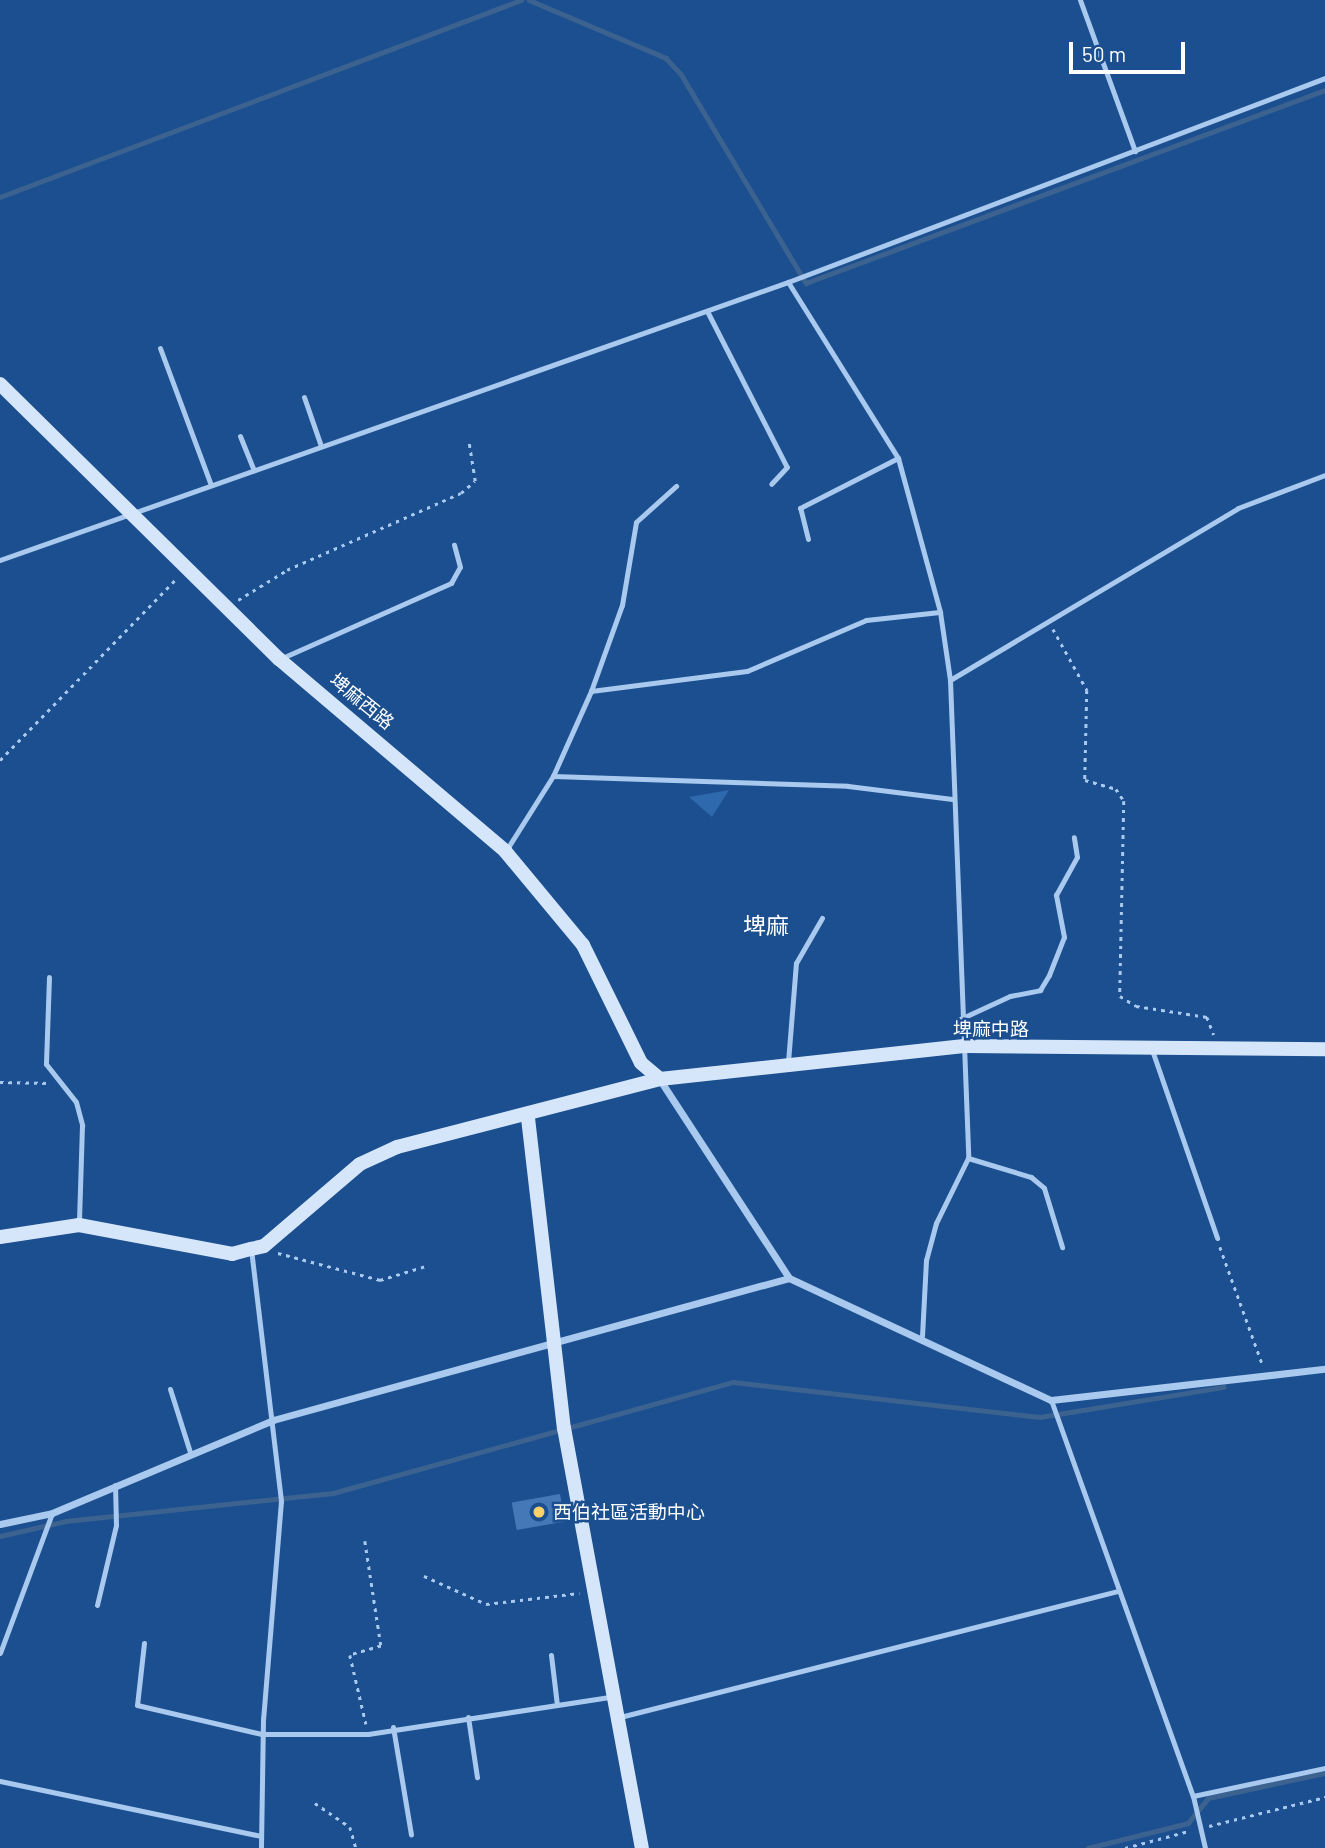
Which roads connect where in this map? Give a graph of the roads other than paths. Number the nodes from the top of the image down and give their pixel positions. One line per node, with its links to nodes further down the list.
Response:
1 (1080, 0): 3 (lane)
2 (1325, 78): 3 (lane)
3 (1135, 151): 4 (lane)
4 (788, 282): 5 (lane); 11 (lane)
5 (707, 311): 10 (lane); 14 (lane)
6 (160, 348): 15 (lane)
7 (0, 384): 17 (street, 埤麻西路)
8 (304, 397): 10 (lane)
9 (240, 436): 12 (lane)
10 (321, 446): 12 (lane)
11 (898, 458): 18 (lane); 21 (lane)
12 (254, 470): 15 (lane)
13 (1325, 475): 23 (lane)
14 (771, 484)
15 (211, 485): 17 (lane)
16 (676, 486): 24 (lane)
17 (130, 511): 20 (lane); 22 (street, 埤麻西路)
18 (808, 539)
19 (454, 545): 22 (lane)
20 (0, 559)
21 (940, 612): 23 (lane); 24 (lane)
22 (279, 659): 28 (street, 埤麻西路)
23 (950, 680): 26 (lane)
24 (591, 691): 25 (lane)
25 (553, 776): 26 (lane); 28 (lane)
26 (952, 799): 31 (lane)
27 (1074, 837): 31 (lane)
28 (505, 851): 36 (street, 埤麻西路)
29 (821, 919): 35 (lane)
30 (49, 977): 39 (lane)
31 (960, 1019): 32 (lane)
32 (966, 1046): 34 (street, 埤麻中路); 35 (street, 埤麻中路); 38 (lane)
33 (1325, 1049): 34 (street, 埤麻中路)
34 (1152, 1050): 41 (lane)
35 (788, 1065): 36 (street, 埤麻中路)
36 (660, 1079): 37 (street, 埤麻中路); 44 (street)
37 (528, 1118): 43 (street, 埤麻中路); 46 (street)
38 (968, 1158): 42 (lane); 45 (lane)
39 (79, 1225): 40 (street); 43 (street)
40 (0, 1237)
41 (1217, 1238)
42 (1062, 1247)
43 (258, 1248): 50 (lane)
44 (789, 1278): 45 (street); 46 (street)
45 (922, 1336): 49 (street)
46 (554, 1342): 50 (street); 60 (street)
47 (1325, 1369): 49 (street)
48 (170, 1389): 51 (lane)
49 (1051, 1400): 55 (lane)
50 (272, 1420): 51 (street); 65 (lane)
51 (190, 1452): 52 (street)
52 (115, 1485): 53 (street); 56 (lane)
53 (52, 1513): 54 (street); 58 (lane)
54 (0, 1524)
55 (1118, 1591): 63 (lane); 69 (lane)
56 (97, 1605)
57 (144, 1643): 65 (lane)
58 (0, 1653)
59 (551, 1655): 61 (lane)
60 (615, 1696): 61 (lane); 63 (street)
61 (556, 1705): 62 (lane)
62 (468, 1717): 64 (lane); 67 (lane)
63 (620, 1717): 73 (street)
64 (393, 1727): 65 (lane); 70 (lane)
65 (262, 1734): 71 (lane)
66 (1325, 1768): 69 (lane)
67 (477, 1777)
68 (0, 1781): 71 (lane)
69 (1193, 1796): 74 (lane)
70 (411, 1835)
71 (260, 1836): 72 (lane)
72 (261, 1848)
73 (642, 1848)
74 (1205, 1848)

